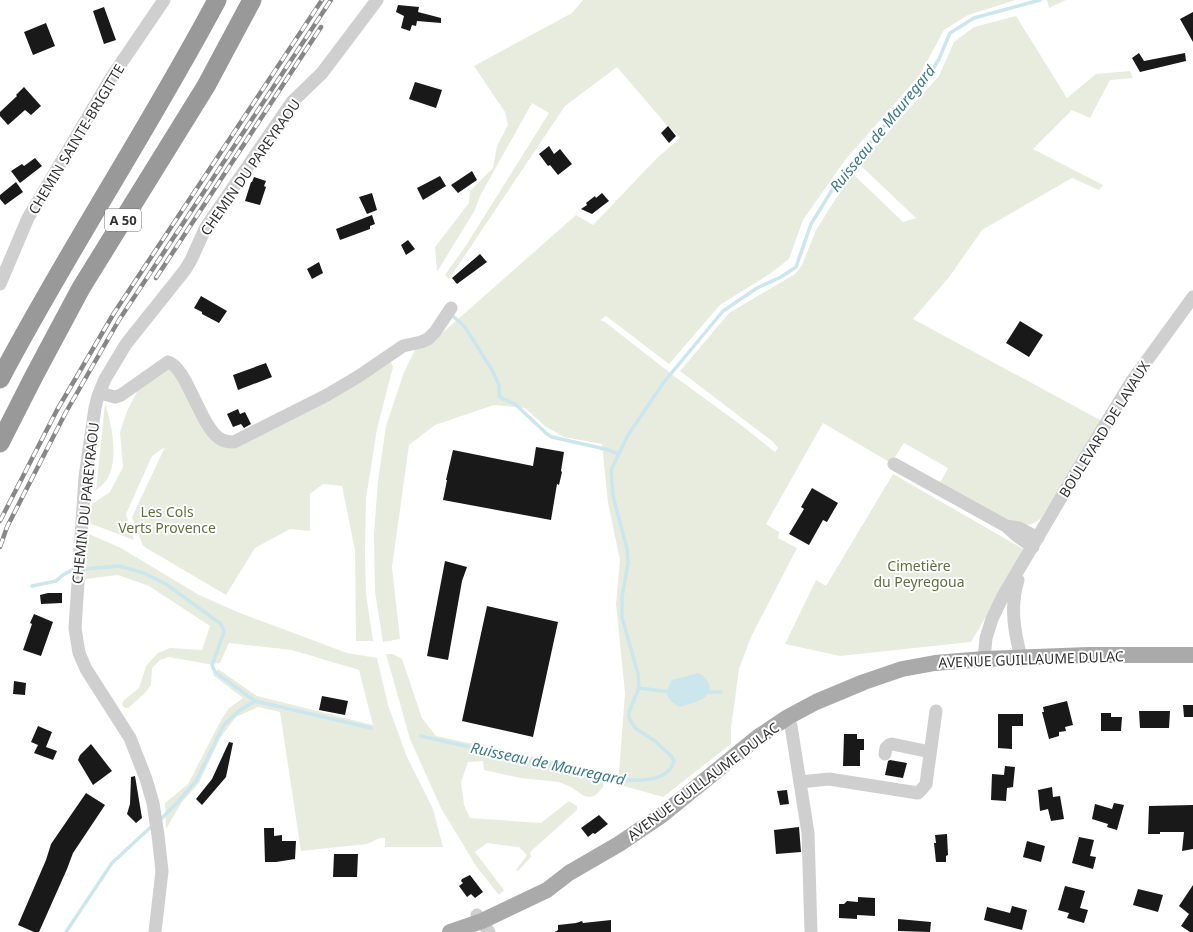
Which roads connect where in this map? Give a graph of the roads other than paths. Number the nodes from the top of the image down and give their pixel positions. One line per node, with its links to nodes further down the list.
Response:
1 (164, 0): 5 (street, CHEMIN SAINTE-BRIGITTE)
2 (217, 0): 8 (highway, A 50)
3 (252, 0): 10 (highway, A 50)
4 (377, 0): 9 (street, CHEMIN DU PAREYRAOU)
5 (0, 284)
6 (1193, 297): 12 (street, BOULEVARD DE LAVAUX)
7 (451, 308): 9 (street)
8 (0, 379)
9 (100, 393): 25 (street, CHEMIN DU PAREYRAOU)
10 (0, 444)
11 (894, 464): 12 (street)
12 (1036, 542): 13 (street, BOULEVARD DE LAVAUX)
13 (1022, 567): 14 (street, BOULEVARD DE LAVAUX); 15 (street, BOULEVARD DE LAVAUX)
14 (997, 608): 15 (street); 18 (street, BOULEVARD DE LAVAUX)
15 (1013, 614): 17 (street, BOULEVARD DE LAVAUX)
16 (1193, 655): 17 (main road, AVENUE GUILLAUME DULAC)
17 (1021, 657): 18 (main road, AVENUE GUILLAUME DULAC)
18 (984, 658): 20 (main road, AVENUE GUILLAUME DULAC)
19 (936, 711): 21 (street)
20 (788, 718): 23 (street); 24 (main road, AVENUE GUILLAUME DULAC)
21 (930, 752): 22 (street); 23 (street)
22 (885, 754)
23 (800, 782): 27 (street)
24 (483, 923): 26 (main road, AVENUE GUILLAUME DULAC)
25 (155, 932)
26 (449, 932)
27 (811, 932)

